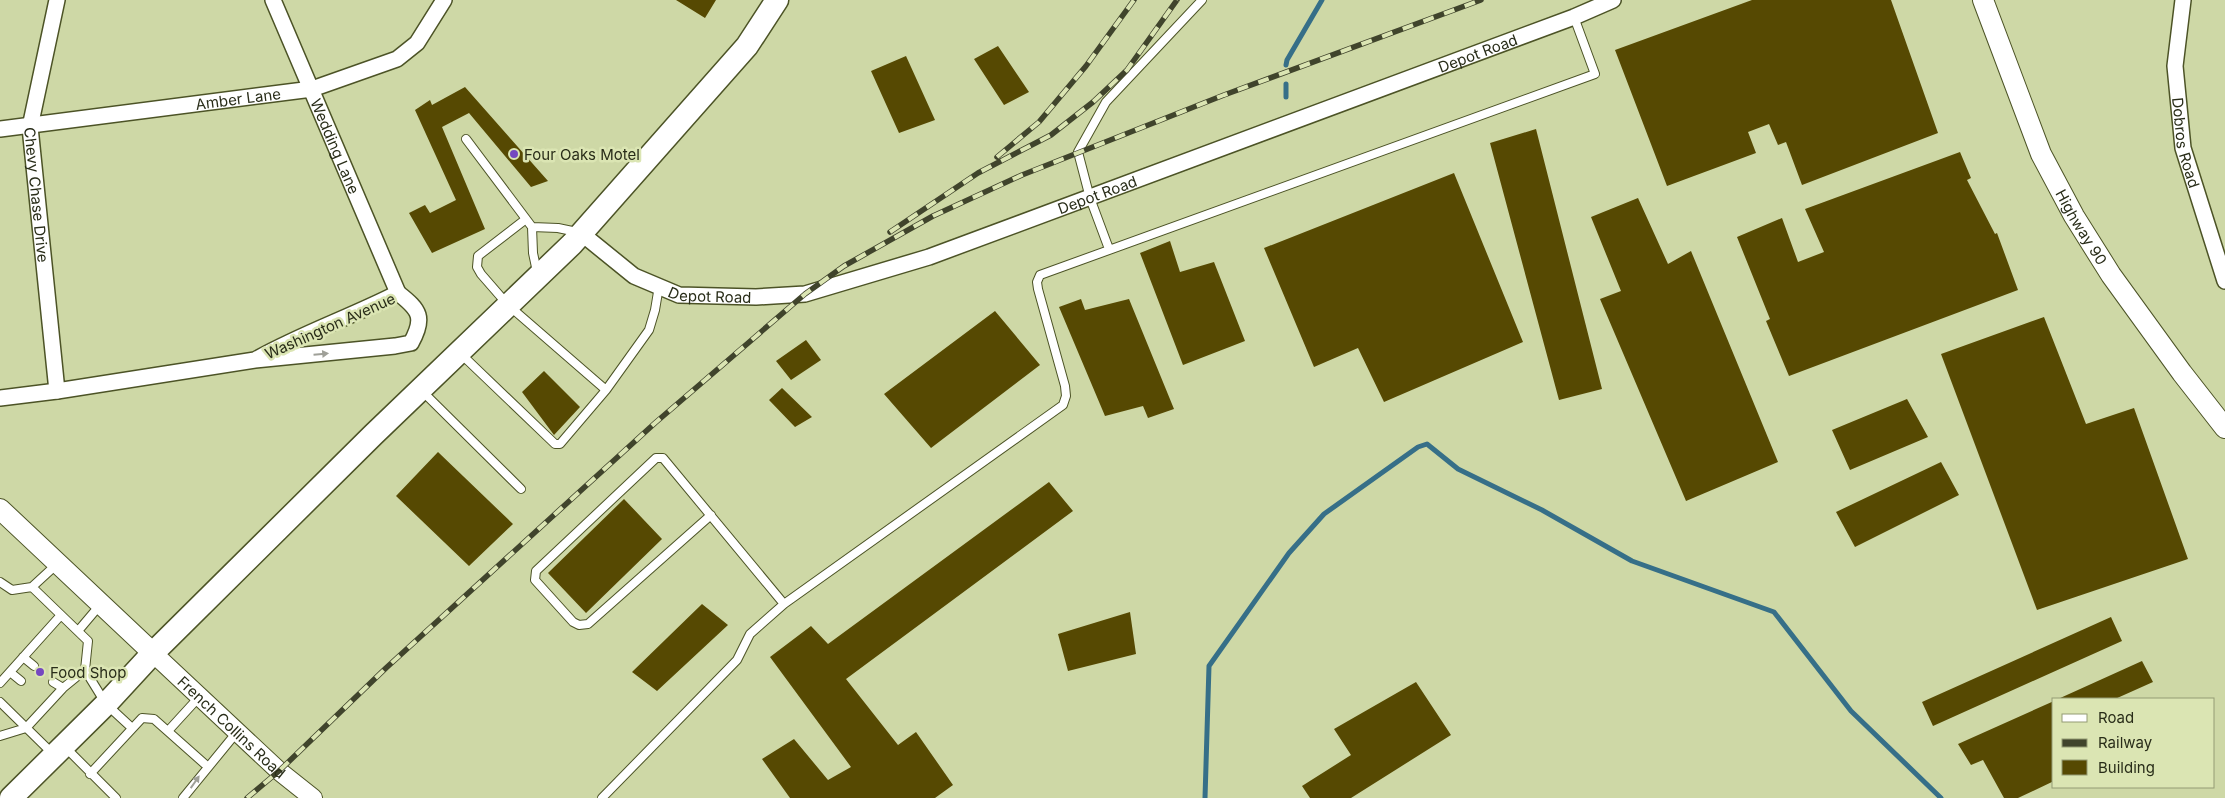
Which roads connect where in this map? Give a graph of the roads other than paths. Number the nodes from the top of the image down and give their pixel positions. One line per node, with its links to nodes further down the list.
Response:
1 (56, 0): 11 (street, Chevy Chase Drive)
2 (273, 0): 10 (street, Wedding Lane)
3 (444, 0): 10 (street, Amber Lane)
4 (1202, 0): 14 (lane)
5 (1613, 0): 9 (street, Depot Road)
6 (1983, 0): 30 (main road, Highway 90)
7 (2183, 0): 20 (street, Dobros Road)
8 (775, 1): 17 (main road)
9 (1574, 17): 14 (street, Depot Road); 18 (lane)
10 (312, 89): 11 (street, Amber Lane); 22 (street, Wedding Lane)
11 (30, 126): 12 (street, Amber Lane); 28 (street, Chevy Chase Drive)
12 (0, 129)
13 (466, 139): 15 (lane)
14 (1090, 198): 18 (lane); 21 (street, Depot Road)
15 (526, 219): 16 (lane); 23 (lane)
16 (532, 227): 17 (lane); 19 (lane)
17 (581, 233): 19 (main road); 21 (street, Depot Road)
18 (1109, 249): 38 (lane)
19 (538, 277): 23 (main road)
20 (2225, 281)
21 (658, 286): 27 (lane)
22 (398, 293): 25 (street, Washington Avenue); 25 (street, Washington Avenue, one-way to 22)
23 (508, 306): 24 (main road); 27 (lane)
24 (459, 352): 26 (main road); 27 (lane)
25 (255, 360): 28 (street, Washington Avenue)
26 (420, 390): 31 (lane); 41 (main road)
27 (606, 390)
28 (57, 391): 29 (street, Washington Avenue)
29 (0, 398)
30 (2225, 428)
31 (521, 489)
32 (0, 509): 34 (main road)
33 (711, 515): 33 (lane); 38 (lane)
34 (58, 563): 36 (lane); 37 (main road)
35 (0, 582): 36 (lane)
36 (32, 587): 39 (lane)
37 (101, 604): 40 (lane); 41 (main road)
38 (784, 604): 67 (lane)
39 (61, 615): 40 (lane); 42 (lane)
40 (78, 630): 44 (lane)
41 (153, 653): 50 (street, French Collins Road); 54 (main road)
42 (24, 657): 43 (lane); 45 (lane)
43 (34, 666)
44 (85, 670): 49 (lane); 54 (lane)
45 (10, 672): 46 (lane); 48 (lane)
46 (21, 681)
47 (53, 682): 49 (lane)
48 (0, 683)
49 (63, 688): 53 (lane)
50 (200, 696): 57 (lane); 58 (street, French Collins Road)
51 (40, 697): 53 (lane)
52 (0, 702): 55 (lane)
53 (48, 704): 55 (lane)
54 (106, 704): 56 (lane); 60 (main road)
55 (26, 728): 59 (lane); 60 (lane)
56 (132, 728): 57 (lane); 62 (lane)
57 (168, 731): 61 (lane)
58 (238, 732): 61 (lane); 66 (street, French Collins Road)
59 (0, 736)
60 (59, 750): 62 (lane); 63 (main road)
61 (208, 766): 65 (lane, one-way to 61)
62 (90, 774): 64 (lane)
63 (11, 798)
64 (116, 798)
65 (182, 798)
66 (313, 798)
67 (602, 798)

